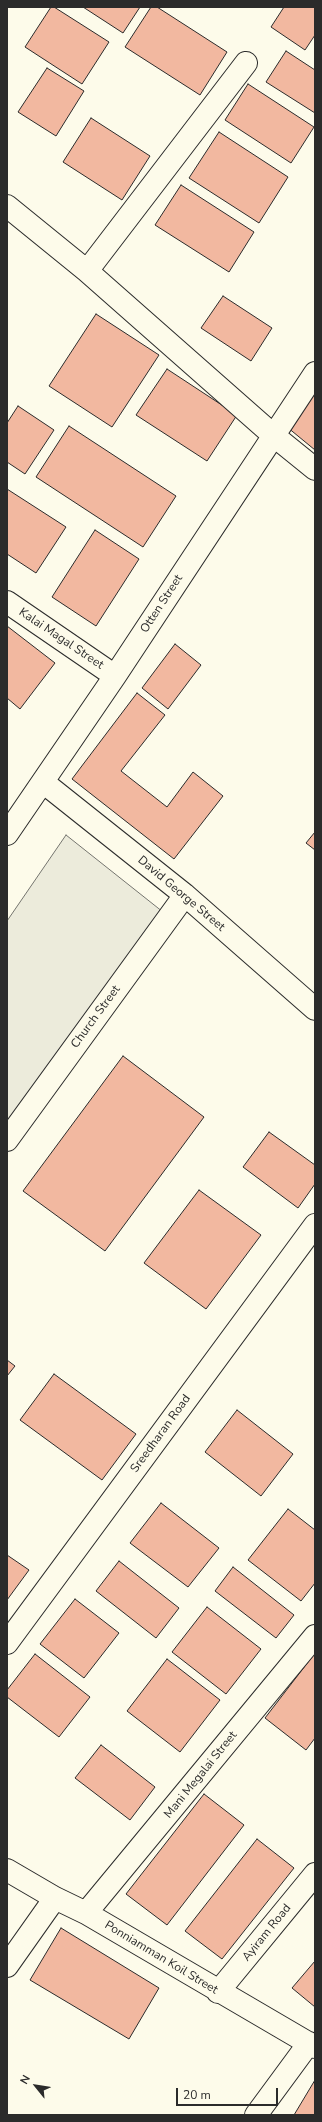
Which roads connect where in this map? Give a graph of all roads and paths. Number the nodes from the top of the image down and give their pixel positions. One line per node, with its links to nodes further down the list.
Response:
1 (246, 63): 3 (street)
2 (7, 206): 3 (street)
3 (87, 271): 5 (street)
4 (315, 373): 5 (street, Otten Street)
5 (274, 435): 6 (street); 8 (street, Otten Street)
6 (315, 469)
7 (7, 602): 8 (street, Kalai Magal Street)
8 (115, 676): 9 (street, Otten Street)
9 (43, 782): 10 (street, Otten Street); 11 (street, David George Street)
10 (7, 834)
11 (184, 895): 12 (street, David George Street); 13 (street, Church Street)
12 (315, 1009)
13 (7, 1140)
14 (315, 1225): 16 (street, Sreedharan Road)
15 (315, 1636): 20 (street, Mani Megalai Street)
16 (7, 1643)
17 (7, 1870): 19 (street, Ponniamman Koil Street)
18 (315, 1874): 22 (street, Ayiram Road)
19 (55, 1898): 20 (street, Ponniamman Koil Street); 21 (street)
20 (86, 1914): 22 (street, Ponniamman Koil Street)
21 (7, 1966)
22 (218, 1992): 23 (street, Ponniamman Koil Street)
23 (312, 2045): 24 (street)
24 (256, 2115)

